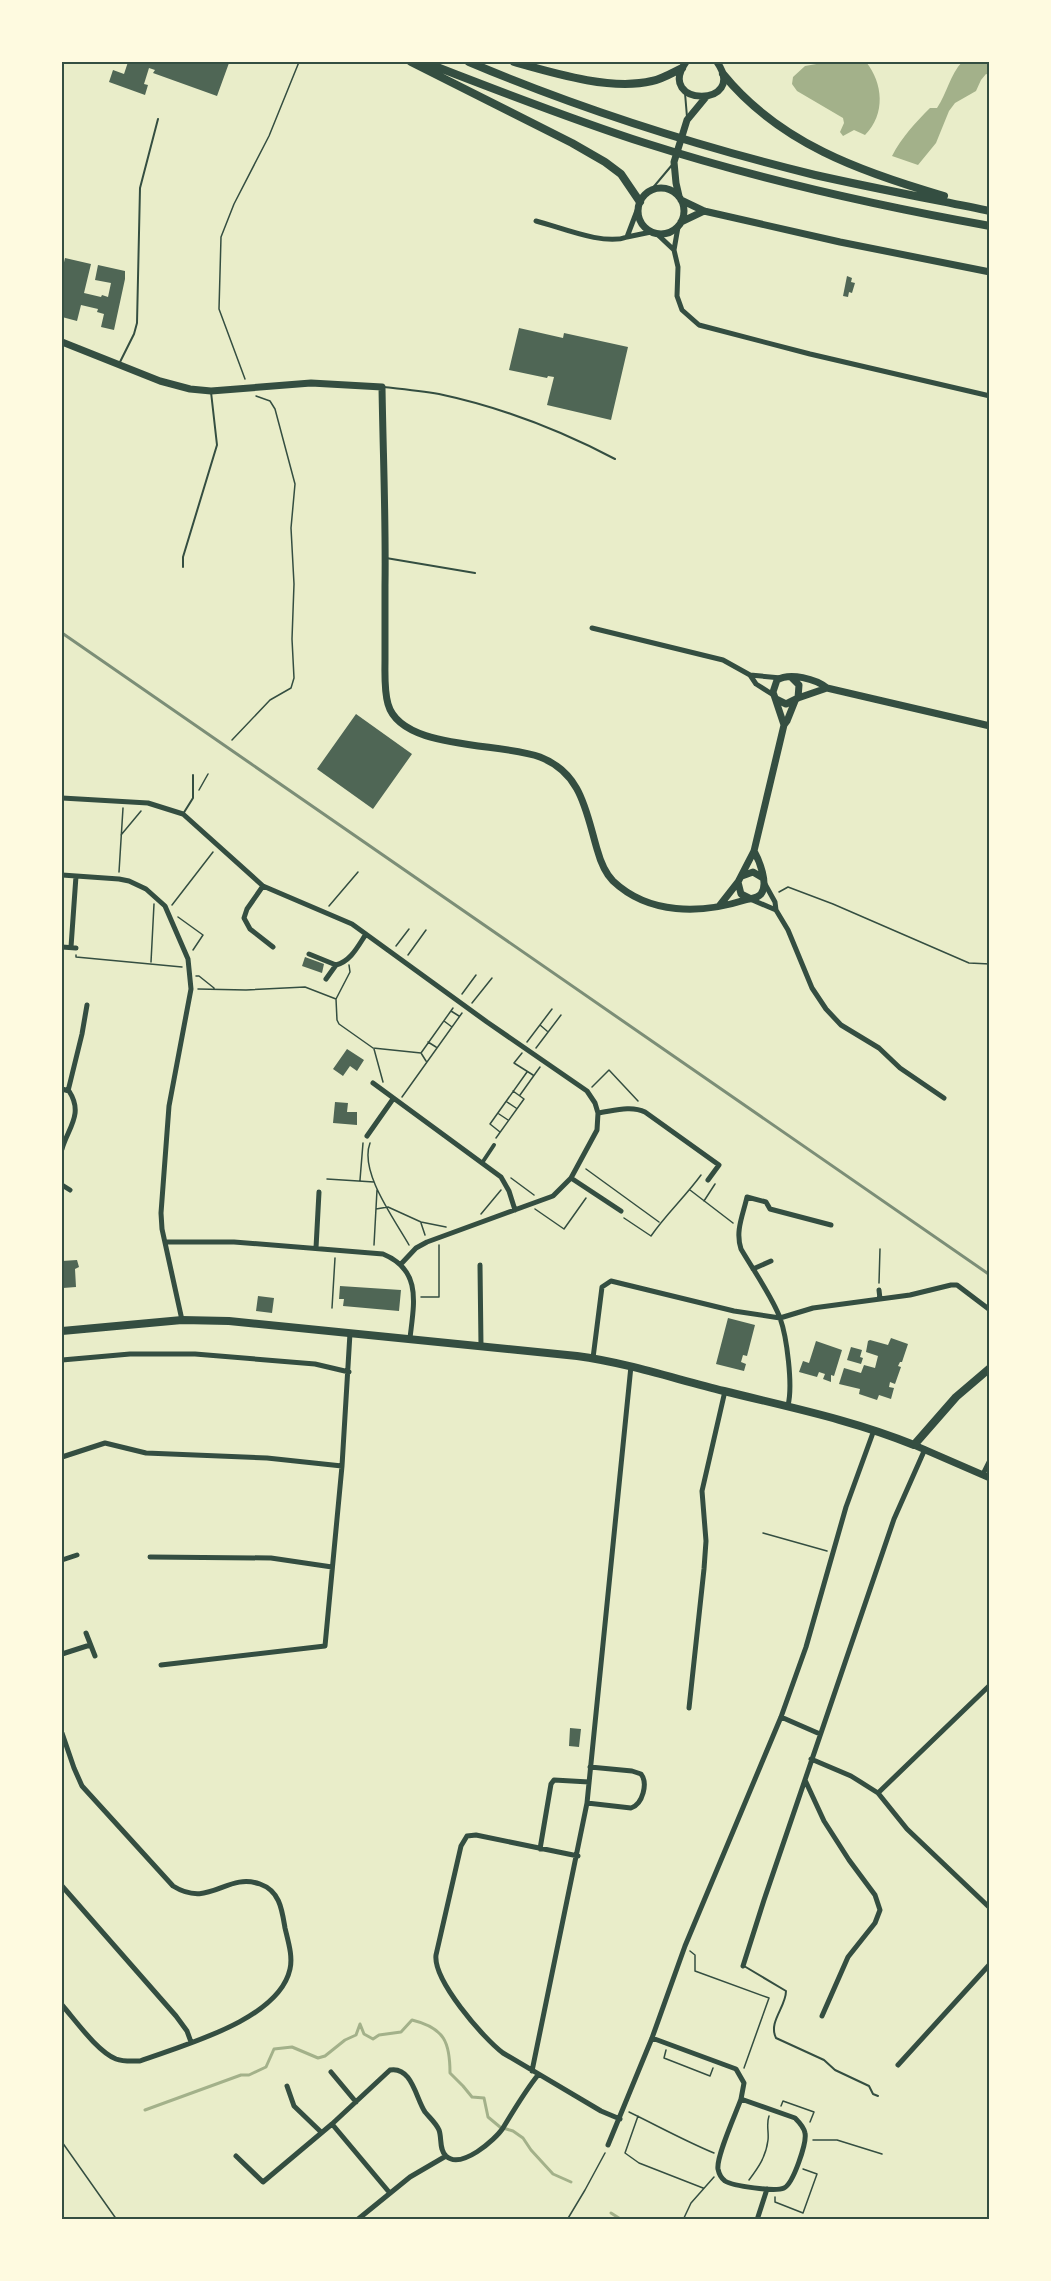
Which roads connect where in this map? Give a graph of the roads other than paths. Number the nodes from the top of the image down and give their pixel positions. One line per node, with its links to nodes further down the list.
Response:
1 (411, 62): 15 (highway)
2 (424, 62): 20 (highway)
3 (469, 62): 16 (highway)
4 (514, 62): 6 (highway)
5 (717, 62): 7 (street)
6 (684, 65): 8 (street)
7 (723, 74): 9 (street); 16 (highway)
8 (683, 87): 9 (street); 11 (lane)
9 (706, 97): 11 (street)
10 (158, 119): 26 (lane)
11 (687, 120): 12 (street)
12 (674, 162): 13 (lane); 14 (street)
13 (651, 190): 14 (street); 15 (street)
14 (680, 199): 17 (street); 19 (street)
15 (639, 205): 21 (street); 22 (street)
16 (990, 210)
17 (704, 211): 19 (street); 24 (street)
18 (536, 221): 22 (street)
19 (680, 224): 21 (street); 23 (street)
20 (990, 226)
21 (654, 233): 22 (street); 23 (street)
22 (627, 237)
23 (674, 250): 29 (street)
24 (990, 272)
25 (62, 342): 26 (street)
26 (118, 364): 28 (street)
27 (382, 387): 28 (street); 30 (lane); 31 (street)
28 (211, 391): 32 (lane)
29 (990, 396)
30 (615, 459)
31 (386, 558): 33 (lane); 53 (street)
32 (183, 567)
33 (475, 573)
34 (592, 628): 35 (street)
35 (750, 675): 37 (street); 39 (street)
36 (790, 677): 37 (street); 38 (street); 40 (street)
37 (781, 678): 39 (street)
38 (827, 688): 40 (street); 42 (street)
39 (775, 697): 40 (street); 41 (street)
40 (796, 700): 41 (street)
41 (784, 725): 46 (street)
42 (990, 726)
43 (193, 775): 45 (lane)
44 (62, 798): 45 (street)
45 (183, 814): 51 (street)
46 (754, 851): 49 (street); 50 (street)
47 (62, 875): 48 (street)
48 (76, 876): 56 (street); 79 (street)
49 (739, 880): 50 (street); 52 (street); 53 (street)
50 (764, 881): 52 (street); 54 (street)
51 (263, 886): 55 (street); 57 (street)
52 (750, 898): 53 (street); 54 (street)
53 (720, 905)
54 (776, 910): 64 (street)
55 (366, 934): 59 (street); 66 (street)
56 (62, 947)
57 (273, 947)
58 (309, 954): 59 (street)
59 (336, 965): 60 (street)
60 (326, 980)
61 (87, 1005): 63 (street)
62 (373, 1083): 65 (street)
63 (65, 1090): 69 (street)
64 (944, 1098)
65 (393, 1099): 67 (street); 70 (street)
66 (598, 1113): 71 (street); 72 (street)
67 (366, 1135)
68 (494, 1145): 70 (street)
69 (62, 1149)
70 (482, 1163): 76 (street)
71 (571, 1178): 76 (street); 77 (street)
72 (708, 1180)
73 (62, 1185): 74 (street)
74 (70, 1190)
75 (319, 1192): 80 (street)
76 (515, 1210): 82 (street)
77 (621, 1211)
78 (831, 1225): 84 (street)
79 (165, 1242): 80 (street); 89 (street)
80 (316, 1248): 82 (street)
81 (771, 1261): 84 (street)
82 (401, 1264): 92 (street)
83 (480, 1265): 93 (street)
84 (753, 1269): 88 (street)
85 (879, 1290): 86 (street)
86 (880, 1299): 87 (street); 88 (street)
87 (990, 1310)
88 (780, 1318): 94 (street); 100 (street)
89 (182, 1320): 90 (main road); 91 (main road)
90 (62, 1331)
91 (350, 1333): 92 (main road); 98 (street)
92 (410, 1338): 93 (main road)
93 (482, 1346): 94 (main road)
94 (593, 1358): 96 (main road)
95 (62, 1360): 98 (street)
96 (631, 1366): 99 (main road); 124 (street)
97 (990, 1368): 102 (main road)
98 (349, 1372): 106 (street)
99 (725, 1391): 100 (main road); 118 (street)
100 (788, 1405): 101 (main road)
101 (874, 1430): 102 (main road); 119 (street)
102 (914, 1445): 103 (street)
103 (925, 1449): 107 (street); 121 (street)
104 (62, 1457): 106 (street)
105 (990, 1460): 107 (street)
106 (342, 1466): 111 (street)
107 (986, 1476)
108 (77, 1555): 110 (street)
109 (150, 1557): 111 (street)
110 (62, 1560)
111 (332, 1567): 116 (street)
112 (86, 1633): 113 (street)
113 (90, 1645): 114 (street); 115 (street)
114 (62, 1654)
115 (95, 1656)
116 (161, 1665)
117 (990, 1684): 127 (street)
118 (689, 1708)
119 (781, 1717): 121 (street); 137 (street)
120 (62, 1733): 122 (street)
121 (820, 1734): 123 (street)
122 (64, 1749): 138 (street)
123 (812, 1759): 125 (street); 127 (street)
124 (590, 1767): 126 (street); 128 (street)
125 (805, 1780): 134 (street); 136 (street)
126 (589, 1782): 128 (street); 129 (street)
127 (878, 1793): 132 (street)
128 (587, 1803): 130 (street)
129 (540, 1849): 130 (street); 140 (street)
130 (578, 1856): 140 (street)
131 (62, 1886): 138 (street)
132 (990, 1908)
133 (990, 1964): 139 (street)
134 (743, 1966): 144 (lane)
135 (62, 2005): 138 (street)
136 (822, 2016)
137 (652, 2038): 145 (street); 147 (street)
138 (191, 2042)
139 (898, 2065)
140 (532, 2071): 142 (street)
141 (331, 2072): 146 (street)
142 (538, 2075): 147 (street); 152 (street)
143 (287, 2086): 149 (street)
144 (878, 2096)
145 (741, 2099): 153 (street); 153 (street)
146 (356, 2102): 148 (street); 152 (street)
147 (620, 2119): 150 (street)
148 (332, 2124): 149 (street); 154 (street)
149 (321, 2133): 151 (street)
150 (609, 2145)
151 (236, 2156)
152 (446, 2156): 154 (street)
153 (767, 2189): 156 (street)
154 (389, 2192): 155 (street)
155 (357, 2220)
156 (757, 2220)

